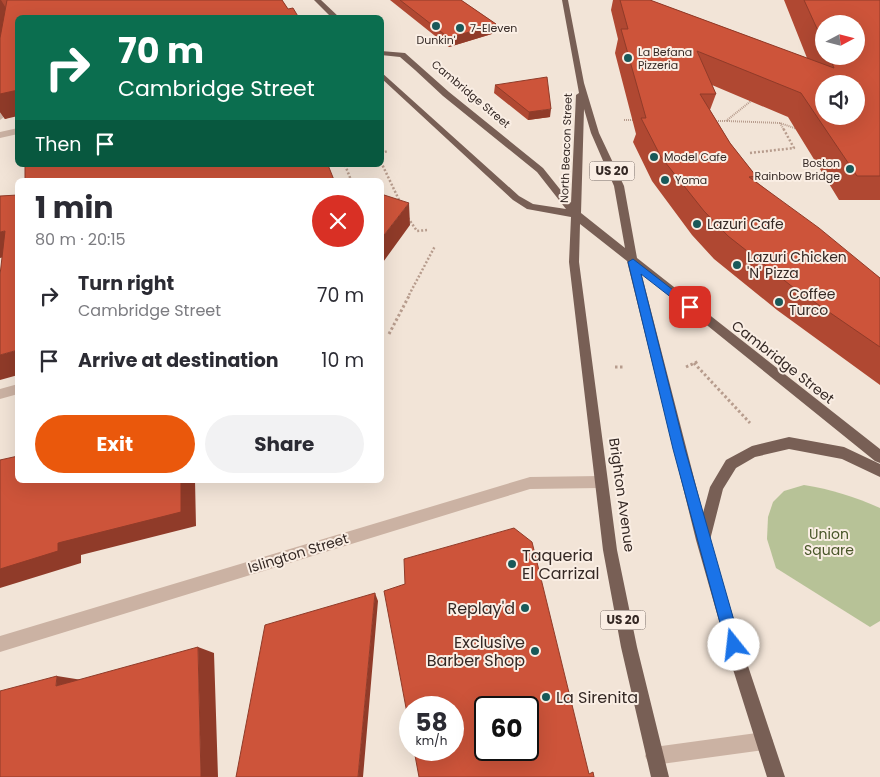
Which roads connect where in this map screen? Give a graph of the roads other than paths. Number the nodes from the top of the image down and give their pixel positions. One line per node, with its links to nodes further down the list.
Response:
1 (317, 0): 3 (main road)
2 (565, 0): 6 (main road, North Beacon Street / US 20)
3 (334, 15)
4 (384, 54): 11 (main road, Cambridge Street)
5 (384, 77): 11 (main road)
6 (580, 83): 11 (main road, North Beacon Street / US 20); 12 (main road, North Beacon Street / US 20)
7 (4, 87): 8 (street)
8 (0, 117)
9 (15, 132): 10 (street)
10 (0, 135)
11 (575, 214): 12 (main road, Cambridge Street); 17 (main road, Brighton Avenue / US 20)
12 (633, 262): 15 (main road, Cambridge Street); 18 (main road, US 20)
13 (15, 390): 14 (street)
14 (0, 394)
15 (880, 457)
16 (880, 471): 18 (main road)
17 (600, 482): 19 (street, Islington Street); 21 (main road, Brighton Avenue / US 20)
18 (703, 540): 20 (main road, US 20)
19 (0, 644)
20 (764, 742): 21 (street); 23 (main road, US 20)
21 (654, 756): 22 (main road, Brighton Avenue / US 20)
22 (660, 777)
23 (776, 777)

